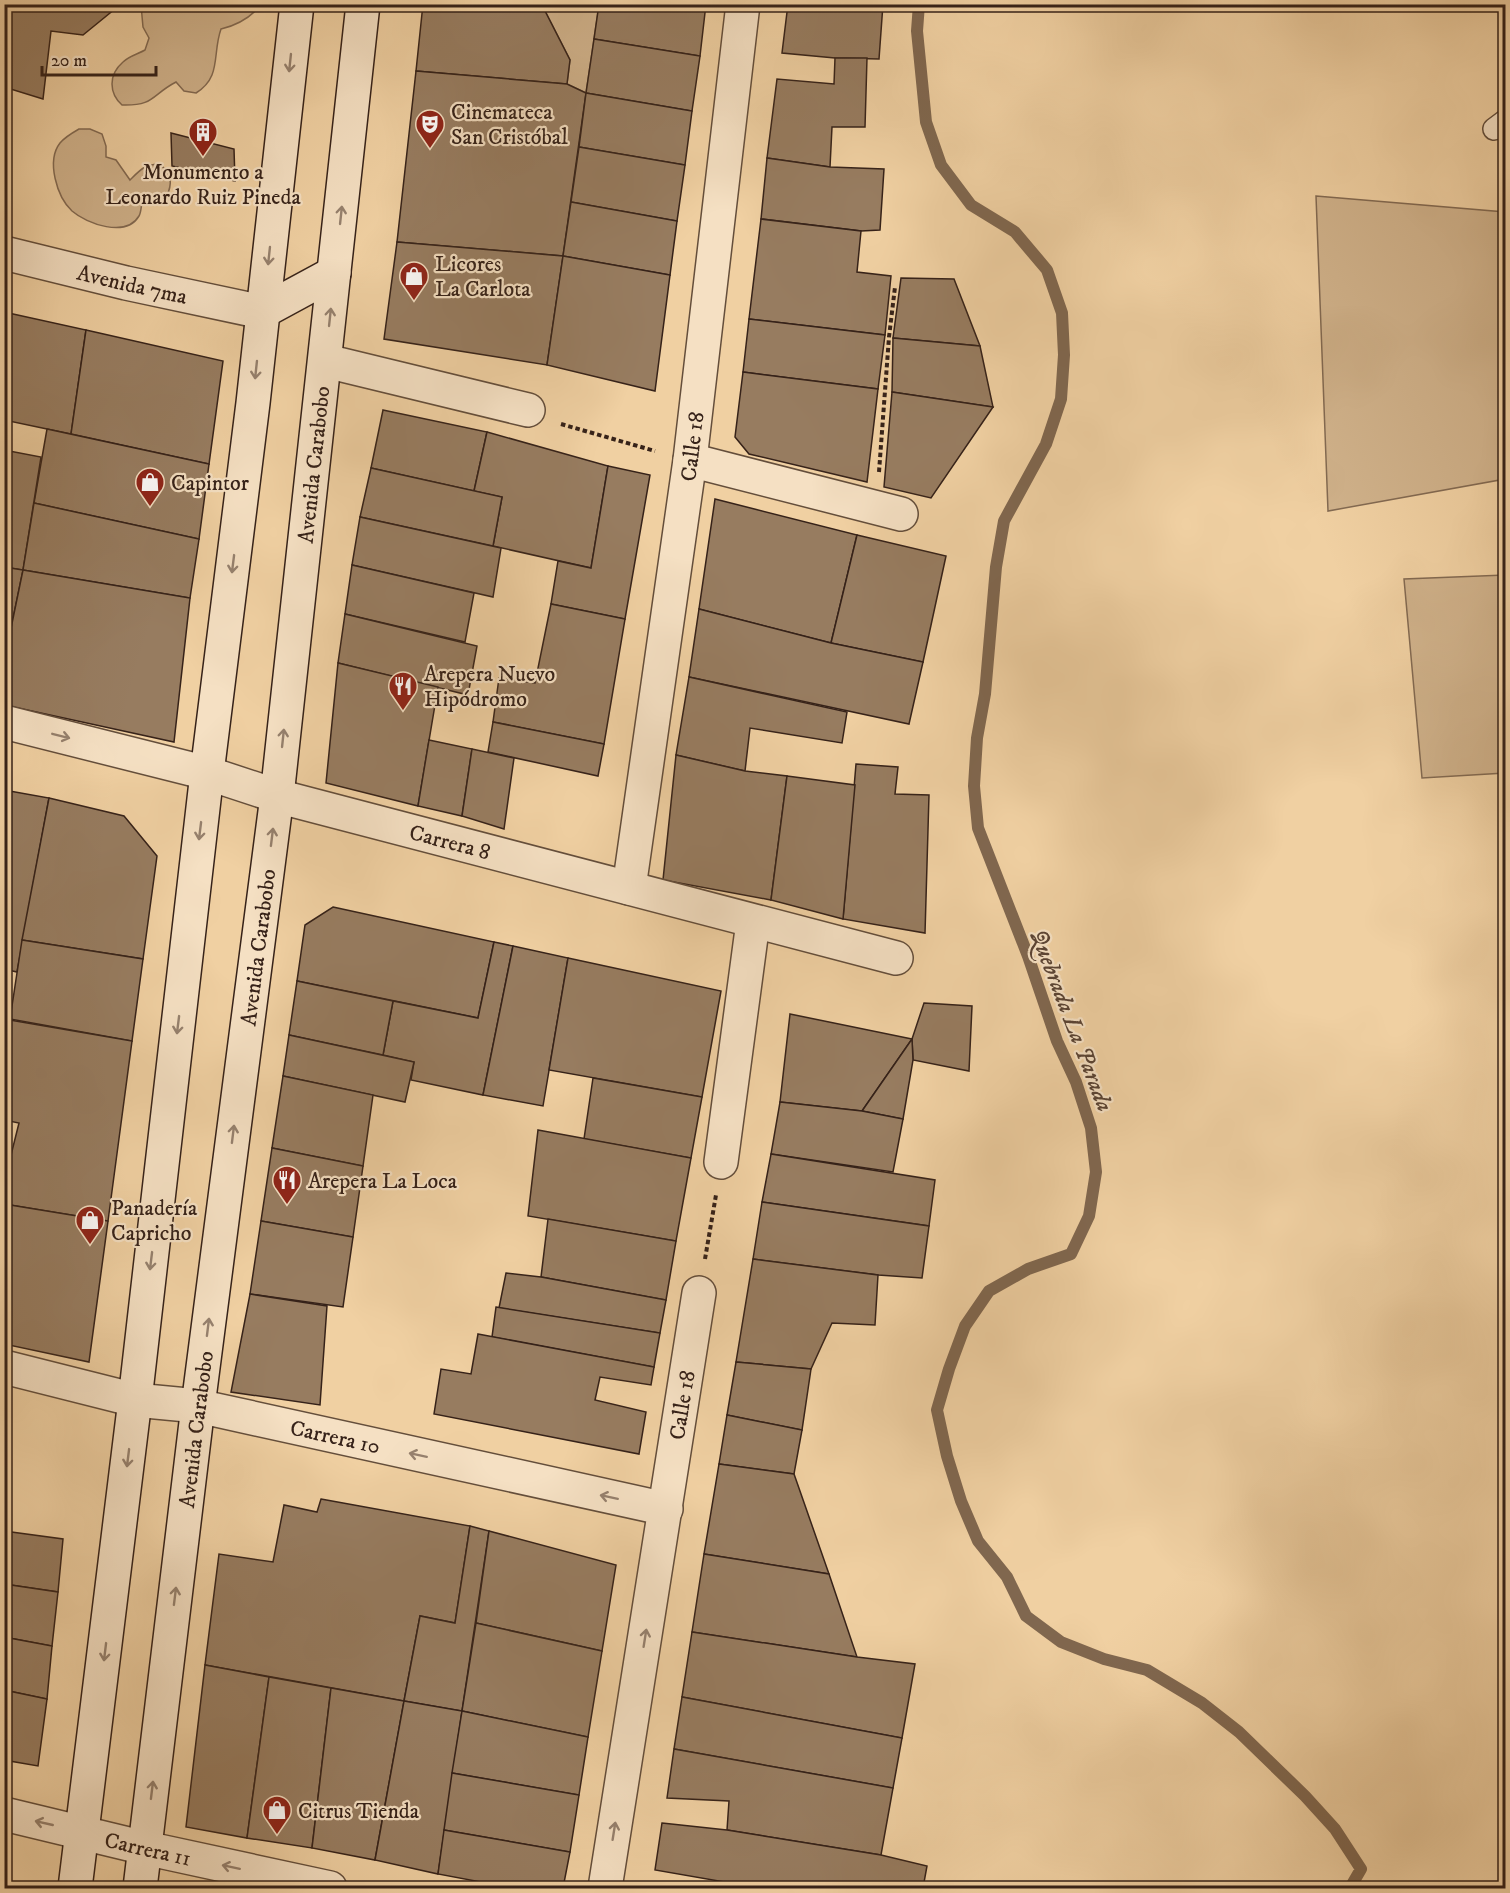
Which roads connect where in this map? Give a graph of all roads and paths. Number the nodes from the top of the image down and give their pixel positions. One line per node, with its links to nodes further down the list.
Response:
1 (297, 4): 7 (street, one-way to 7)
2 (363, 4): 5 (street, Avenida Carabobo, one-way to 2)
3 (743, 4): 10 (street, Calle 18)
4 (4, 253): 7 (street, Avenida 7ma)
5 (334, 273): 7 (street); 8 (street, Avenida Carabobo, one-way to 5)
6 (895, 287): 11 (path)
7 (262, 312): 13 (street, one-way to 13)
8 (326, 361): 9 (street); 14 (street, Avenida Carabobo, one-way to 8)
9 (528, 410): 10 (path)
10 (690, 460): 11 (street); 15 (street, Calle 18)
11 (885, 510)
12 (4, 722): 13 (street, Carrera 8, one-way to 13)
13 (207, 773): 14 (street, Carrera 8); 21 (street, one-way to 21)
14 (277, 796): 15 (street, Carrera 8); 22 (street, Avenida Carabobo, one-way to 14)
15 (629, 888): 16 (street, Carrera 8)
16 (753, 922): 17 (street, Carrera 8); 18 (street)
17 (896, 958)
18 (721, 1162): 19 (path)
19 (699, 1293): 23 (street, Calle 18)
20 (4, 1367): 21 (street, Carrera 10)
21 (135, 1400): 22 (street, Carrera 10); 25 (street, one-way to 25)
22 (198, 1406): 23 (street, Carrera 10, one-way to 22); 26 (street, Avenida Carabobo, one-way to 22)
23 (666, 1509): 30 (street, Calle 18, one-way to 23)
24 (4, 1814): 25 (street, Carrera 11, one-way to 24)
25 (83, 1832): 26 (street, Carrera 11); 27 (street)
26 (145, 1848): 28 (street, Avenida Carabobo); 29 (street, Carrera 11, one-way to 26)
27 (75, 1888)
28 (140, 1888)
29 (330, 1888)
30 (605, 1888)

